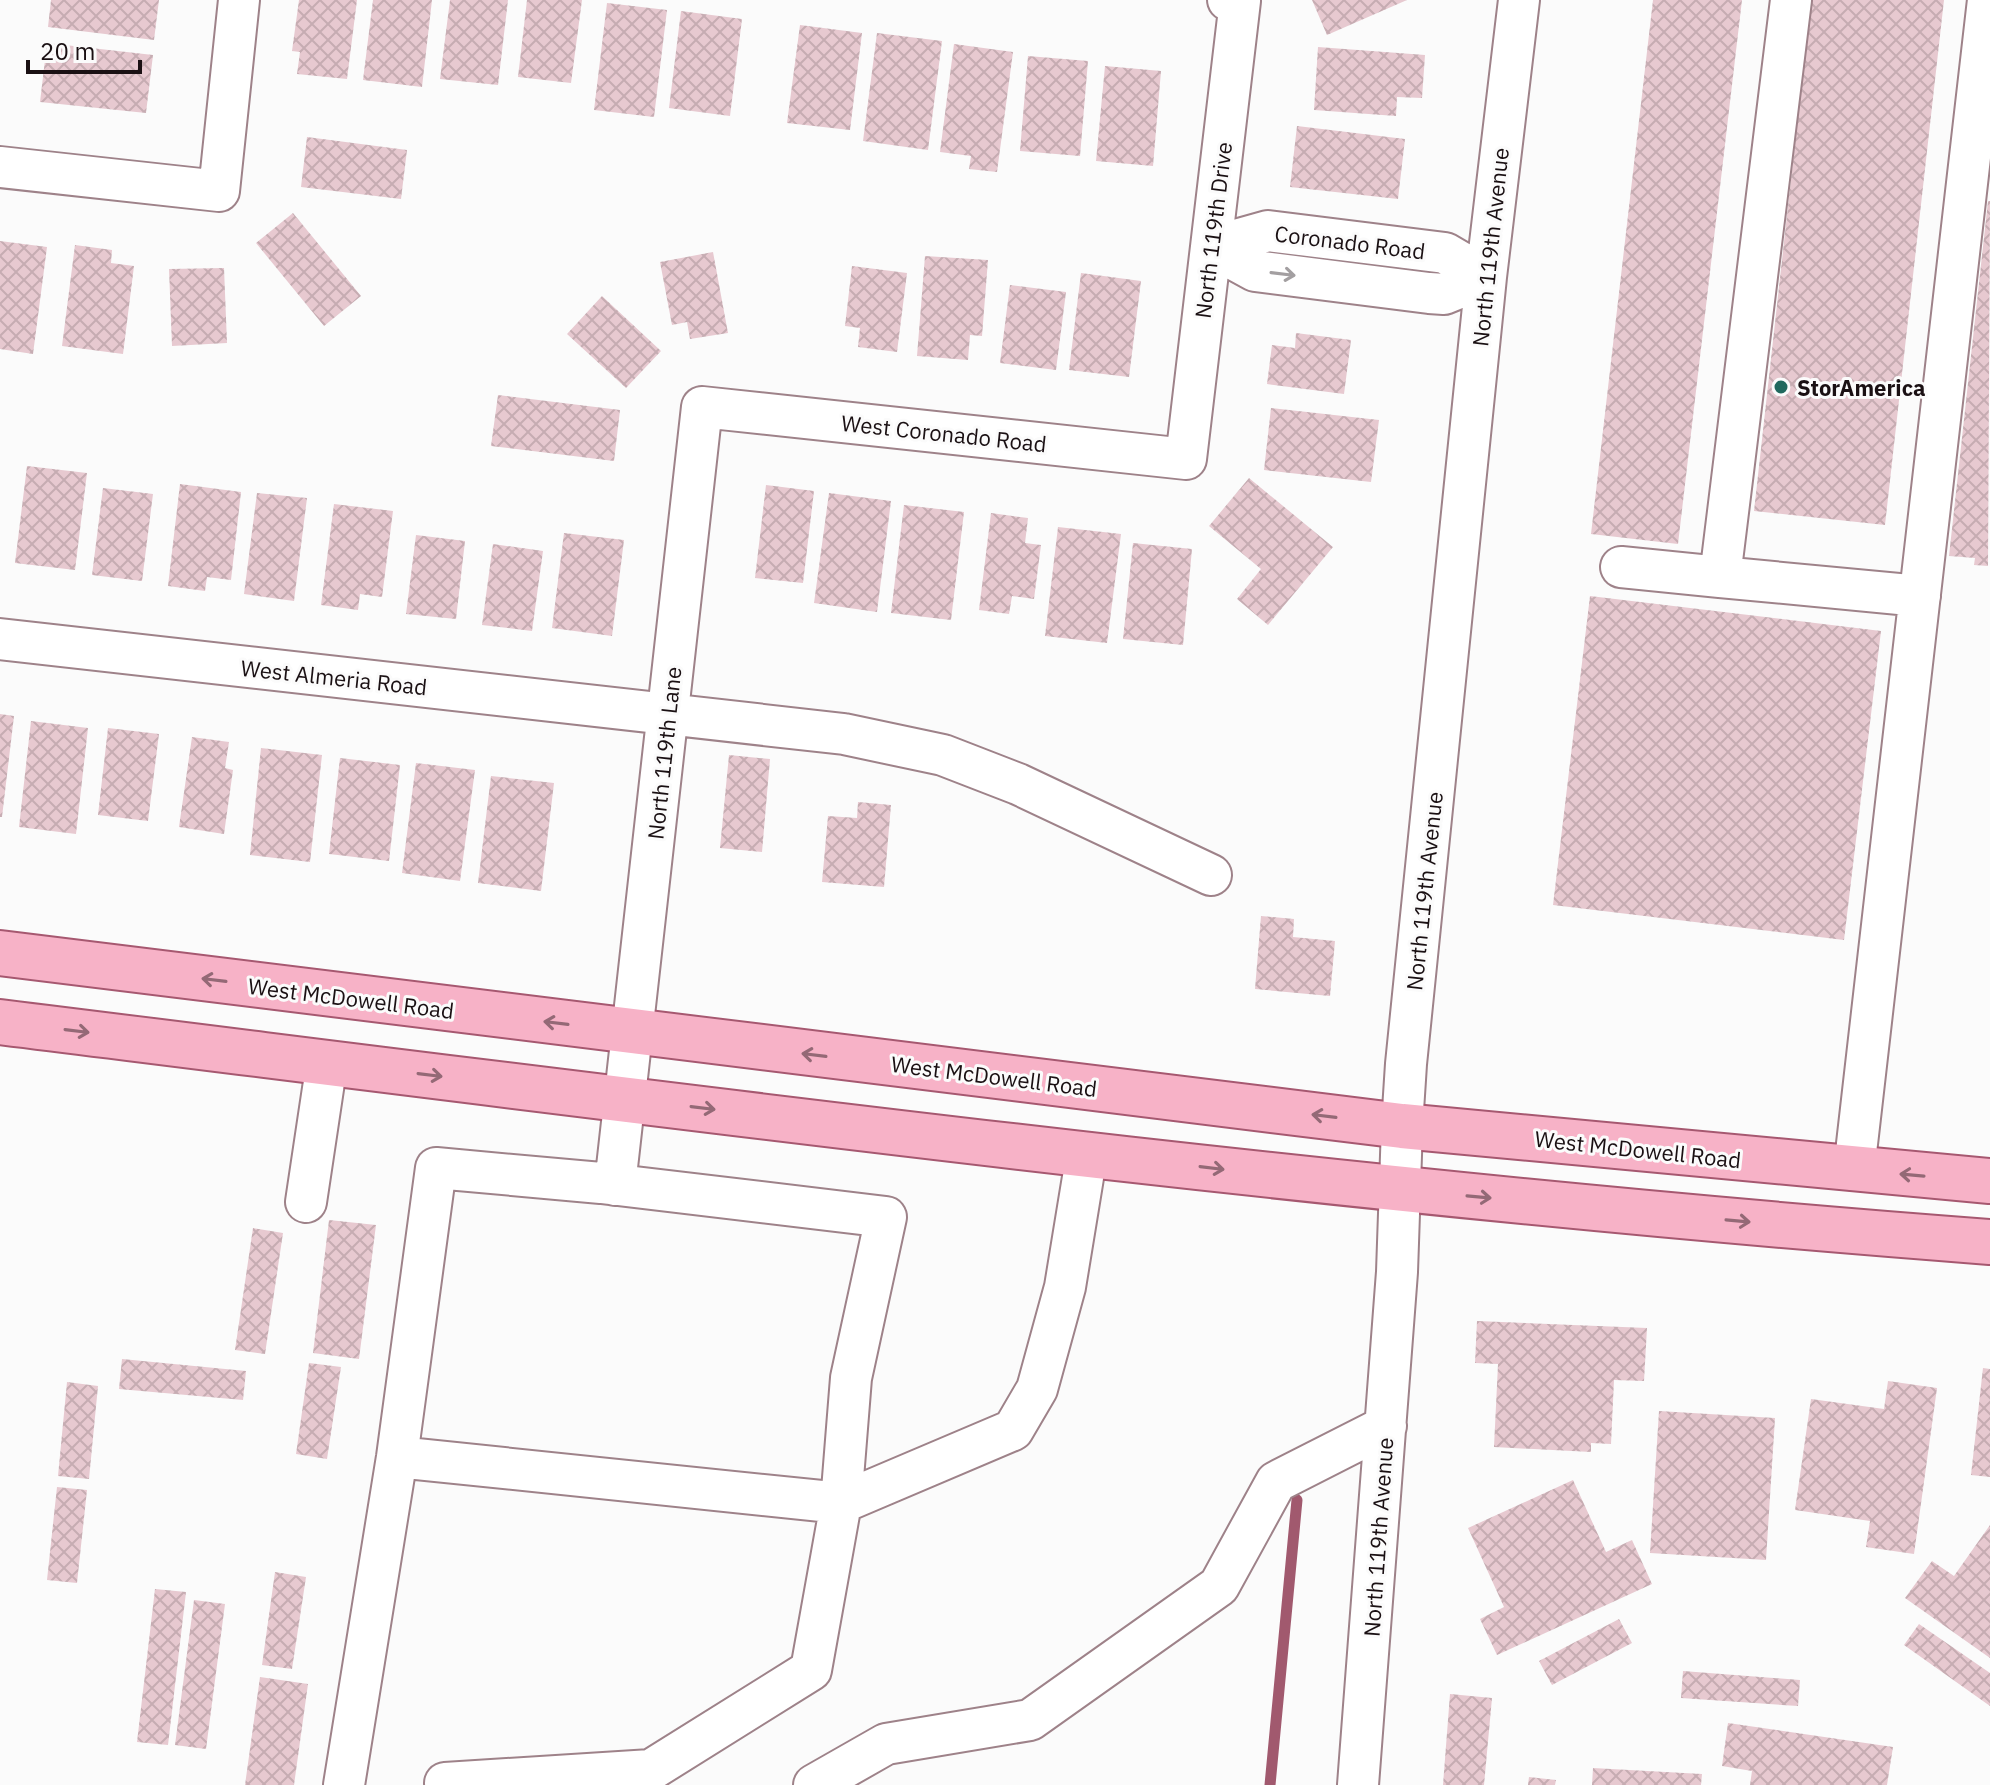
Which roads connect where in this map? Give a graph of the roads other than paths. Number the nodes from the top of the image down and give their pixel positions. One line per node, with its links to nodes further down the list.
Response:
1 (239, 0): 6 (street)
2 (1519, 0): 8 (street, North 119th Avenue)
3 (1791, 0): 12 (street)
4 (1988, 0): 13 (street)
5 (1234, 1): 7 (street, North 119th Drive)
6 (0, 167)
7 (1211, 247): 8 (street, Coronado Road); 10 (street, North 119th Drive)
8 (1486, 277): 22 (street, North 119th Avenue)
9 (702, 407): 10 (street, West Coronado Road); 15 (street, North 119th Lane)
10 (1186, 459)
11 (1621, 567): 12 (street)
12 (1720, 577): 13 (street)
13 (1920, 596): 24 (street)
14 (0, 639): 15 (street, West Almeria Road)
15 (668, 714): 16 (street, West Almeria Road); 19 (street, North 119th Lane)
16 (1211, 875)
17 (0, 953): 19 (main road, West McDowell Road, one-way to 17)
18 (0, 1022): 20 (main road, one-way to 20)
19 (633, 1033): 21 (street, North 119th Lane); 22 (main road, West McDowell Road, one-way to 19)
20 (327, 1062): 21 (main road, one-way to 21); 28 (street)
21 (626, 1098): 23 (main road, one-way to 23); 26 (street, North 119th Lane)
22 (1402, 1126): 24 (main road, West McDowell Road); 27 (street, North 119th Avenue)
23 (1087, 1153): 27 (main road, one-way to 27); 32 (street)
24 (1854, 1170): 25 (main road, West McDowell Road, one-way to 24)
25 (1990, 1181)
26 (615, 1185): 31 (street); 32 (street)
27 (1401, 1189): 29 (main road, one-way to 29); 30 (street, North 119th Avenue)
28 (306, 1202)
29 (1990, 1242)
30 (1386, 1426): 35 (street); 36 (street, North 119th Avenue)
31 (397, 1457): 32 (street); 34 (street)
32 (841, 1503): 33 (street)
33 (445, 1783)
34 (344, 1785)
35 (814, 1785)
36 (1358, 1785)

